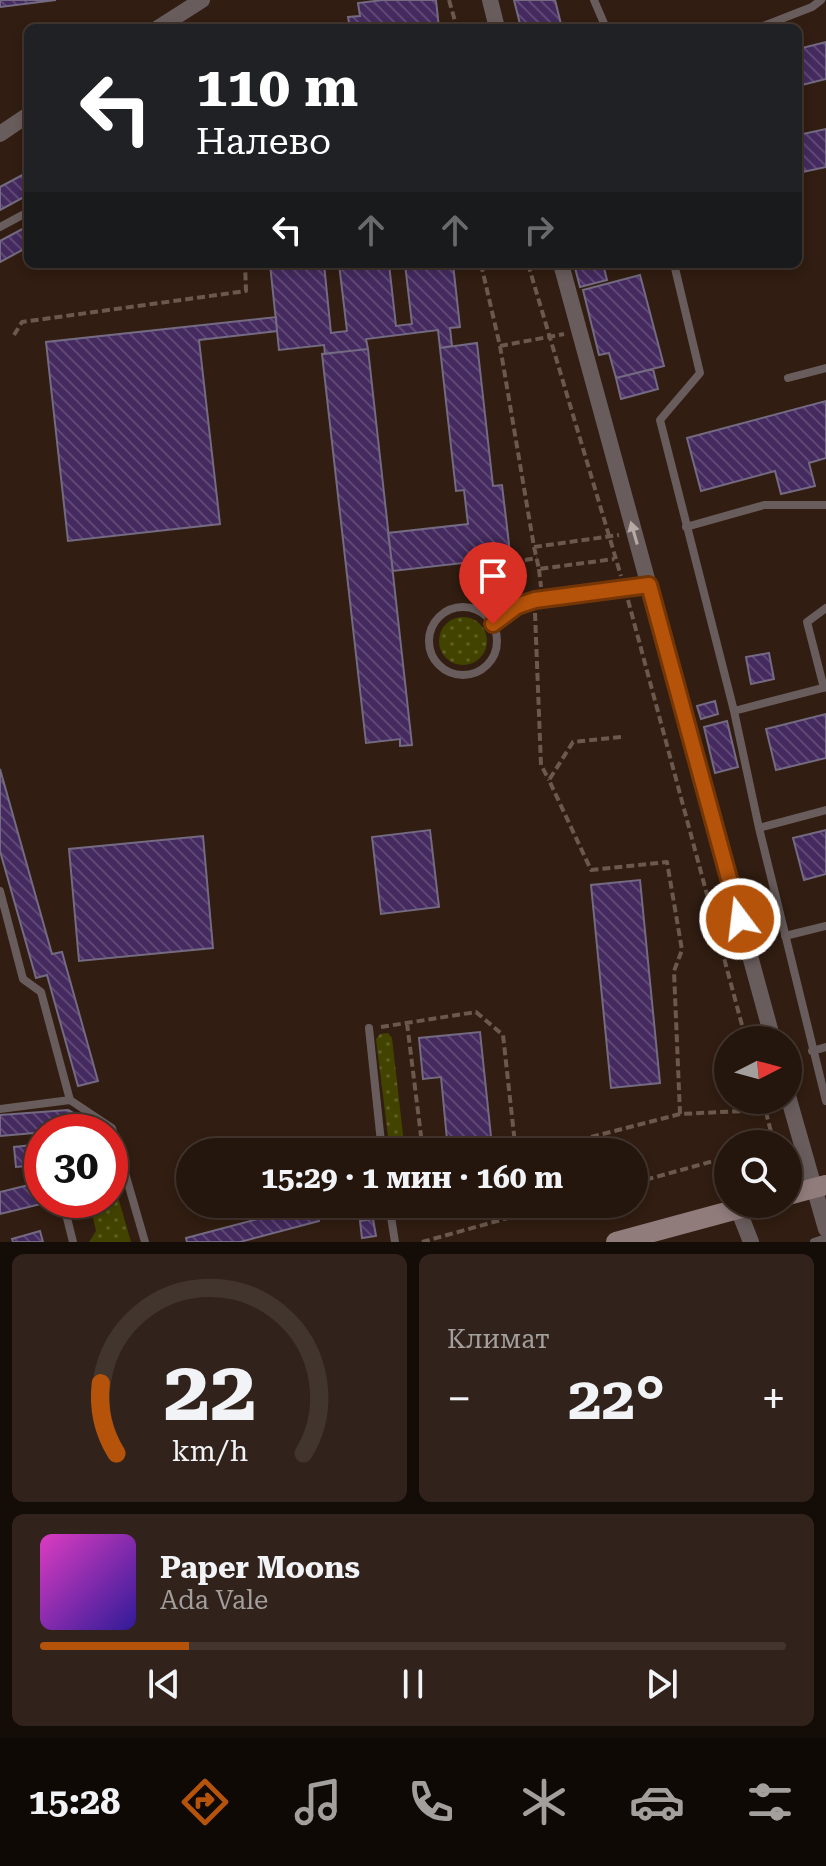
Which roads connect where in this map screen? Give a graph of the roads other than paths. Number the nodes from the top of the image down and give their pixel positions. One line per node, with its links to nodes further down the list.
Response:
1 (202, 0): 5 (street)
2 (490, 0): 6 (street)
3 (594, 0): 7 (lane)
4 (821, 0): 8 (lane)
5 (164, 24)
6 (496, 24)
7 (604, 24)
8 (768, 24)
9 (24, 118): 10 (street)
10 (0, 134)
11 (24, 214): 12 (lane)
12 (0, 227)
13 (562, 268): 19 (street, one-way to 13)
14 (675, 268): 18 (lane)
15 (826, 368): 16 (lane)
16 (788, 378)
17 (826, 505): 18 (lane)
18 (686, 527): 23 (lane)
19 (649, 585): 21 (lane); 29 (street)
20 (826, 608): 22 (lane)
21 (493, 624): 21 (lane)
22 (825, 687): 23 (lane)
23 (734, 711): 25 (lane)
24 (826, 810): 25 (lane)
25 (759, 828): 28 (lane)
26 (0, 891): 33 (lane)
27 (826, 926): 28 (lane)
28 (785, 936): 32 (lane)
29 (769, 1026)
30 (369, 1028): 37 (lane)
31 (826, 1047): 32 (lane)
32 (812, 1051): 34 (lane)
33 (70, 1100): 35 (lane); 46 (lane)
34 (826, 1101)
35 (0, 1109)
36 (794, 1114): 38 (street)
37 (381, 1138)
38 (820, 1186): 43 (street)
39 (714, 1215): 48 (main road)
40 (67, 1218): 45 (lane)
41 (391, 1218): 47 (lane)
42 (748, 1218): 49 (street)
43 (826, 1229)
44 (826, 1238): 50 (lane)
45 (73, 1242)
46 (145, 1242)
47 (395, 1242)
48 (616, 1242)
49 (751, 1242)
50 (814, 1242)

